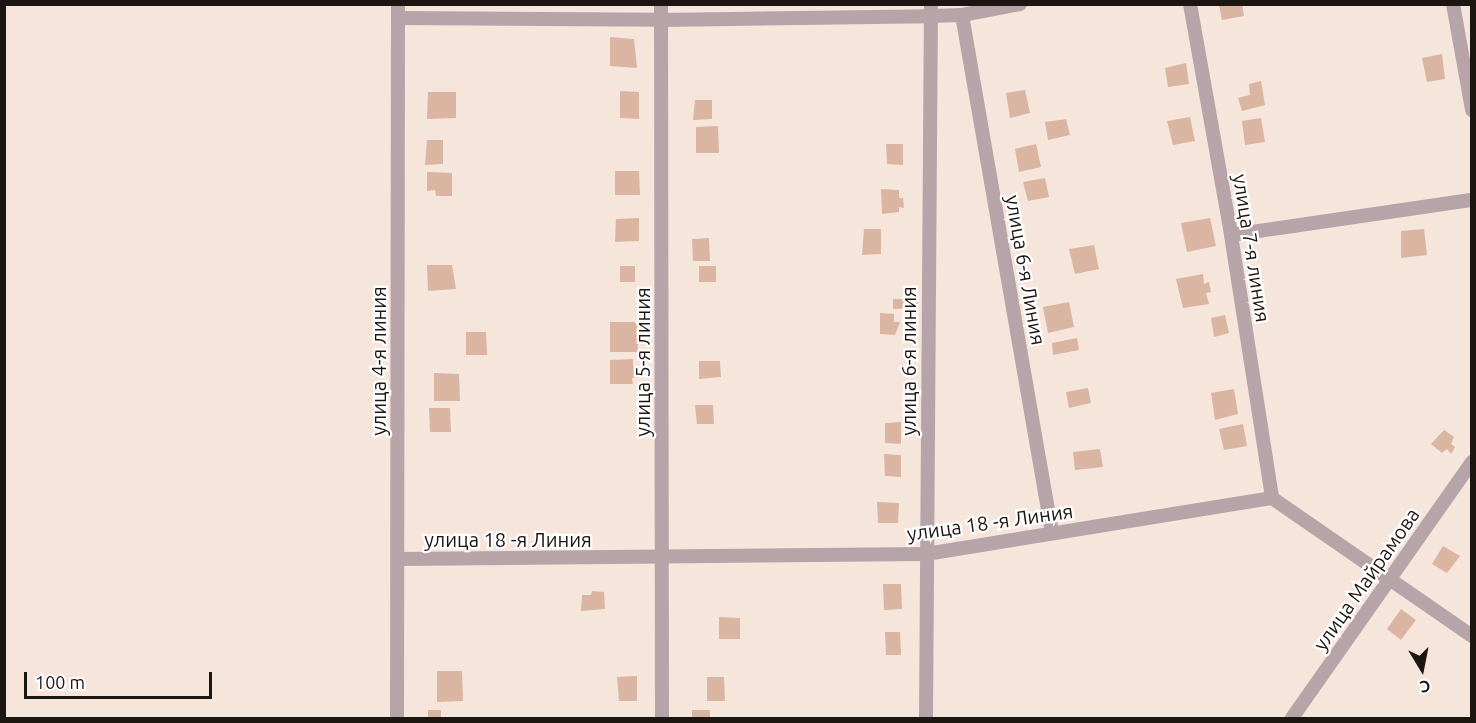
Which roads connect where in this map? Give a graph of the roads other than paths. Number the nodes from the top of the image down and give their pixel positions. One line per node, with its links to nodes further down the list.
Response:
1 (661, 4): 8 (street, улица 5-я линия)
2 (1020, 4): 7 (street)
3 (1190, 4): 11 (street, улица 7-я линия)
4 (1453, 4): 9 (street)
5 (931, 10): 7 (street); 8 (street); 15 (street, улица 6-я линия)
6 (398, 11): 8 (street); 17 (street, улица 4-я линия)
7 (962, 15): 14 (street, улица 6-я Линия)
8 (661, 20): 16 (street, улица 5-я линия)
9 (1472, 110)
10 (1472, 200): 11 (street)
11 (1231, 235): 13 (street, улица 7-я линия)
12 (1472, 462): 18 (street, улица Майрамова)
13 (1272, 498): 14 (street, улица 18 -я Линия); 18 (street)
14 (1052, 533): 15 (street, улица 18 -я Линия)
15 (927, 554): 16 (street, улица 18 -я Линия); 22 (street, улица 6-я линия)
16 (662, 557): 17 (street, улица 18 -я Линия); 21 (street, улица 5-я линия)
17 (398, 559): 20 (street, улица 4-я линия)
18 (1389, 580): 19 (street); 23 (street, улица Майрамова)
19 (1472, 636)
20 (397, 718)
21 (662, 718)
22 (926, 718)
23 (1292, 718)

